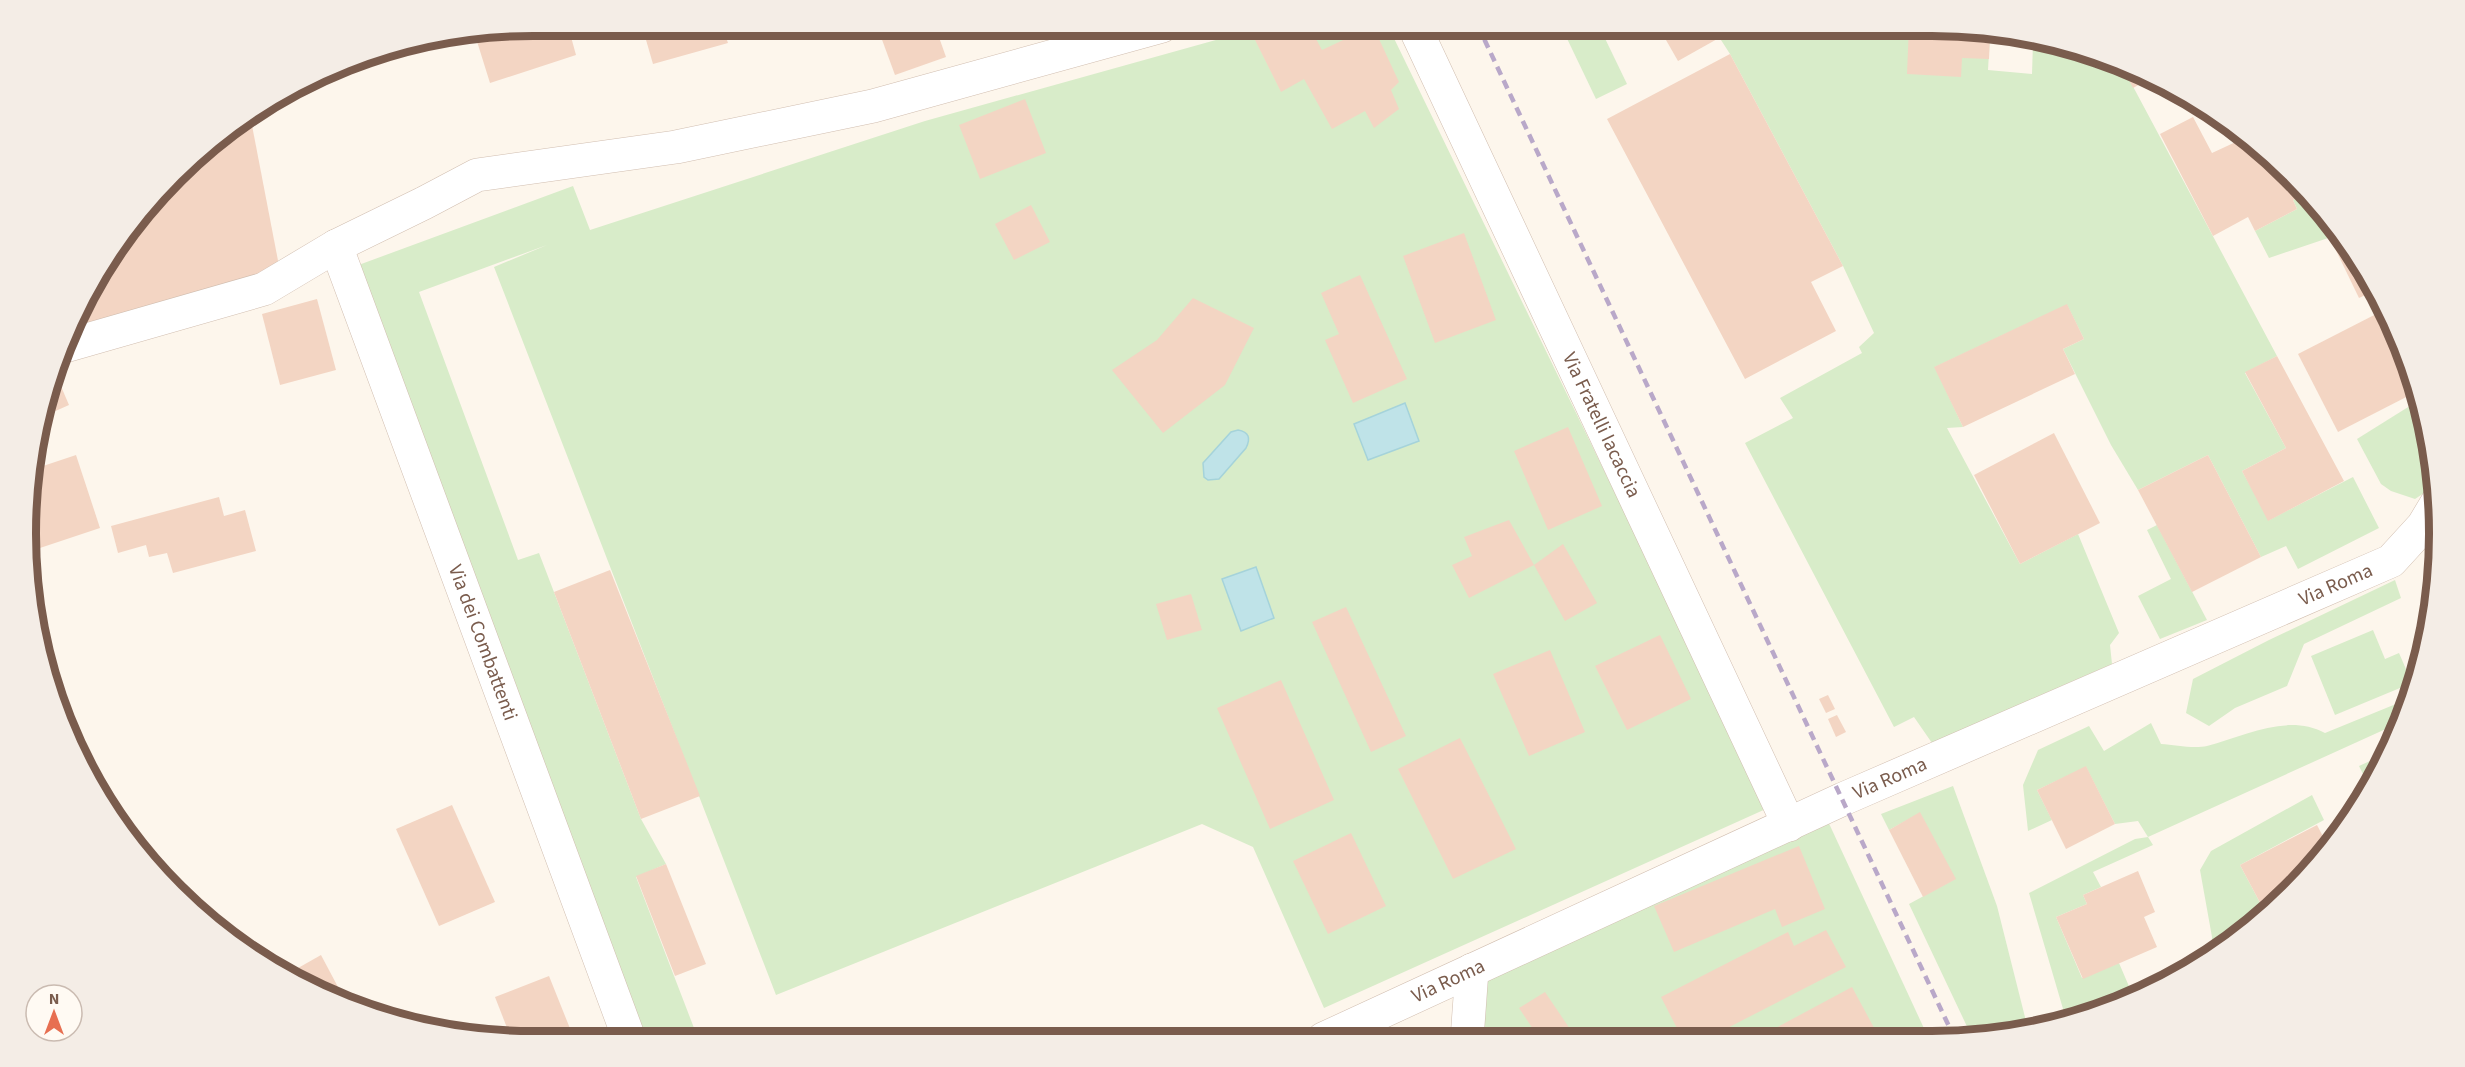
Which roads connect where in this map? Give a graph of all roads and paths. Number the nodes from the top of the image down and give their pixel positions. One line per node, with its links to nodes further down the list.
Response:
1 (1126, 36): 3 (street)
2 (1419, 36): 6 (street, Via Fratelli Iacaccia)
3 (336, 246): 4 (street); 8 (street, Via dei Combattenti)
4 (74, 344)
5 (2429, 526): 6 (street, Via Roma)
6 (1789, 825): 7 (street, Via Roma)
7 (1472, 970): 9 (street, Via Roma); 10 (street)
8 (626, 1031)
9 (1340, 1031)
10 (1468, 1031)

